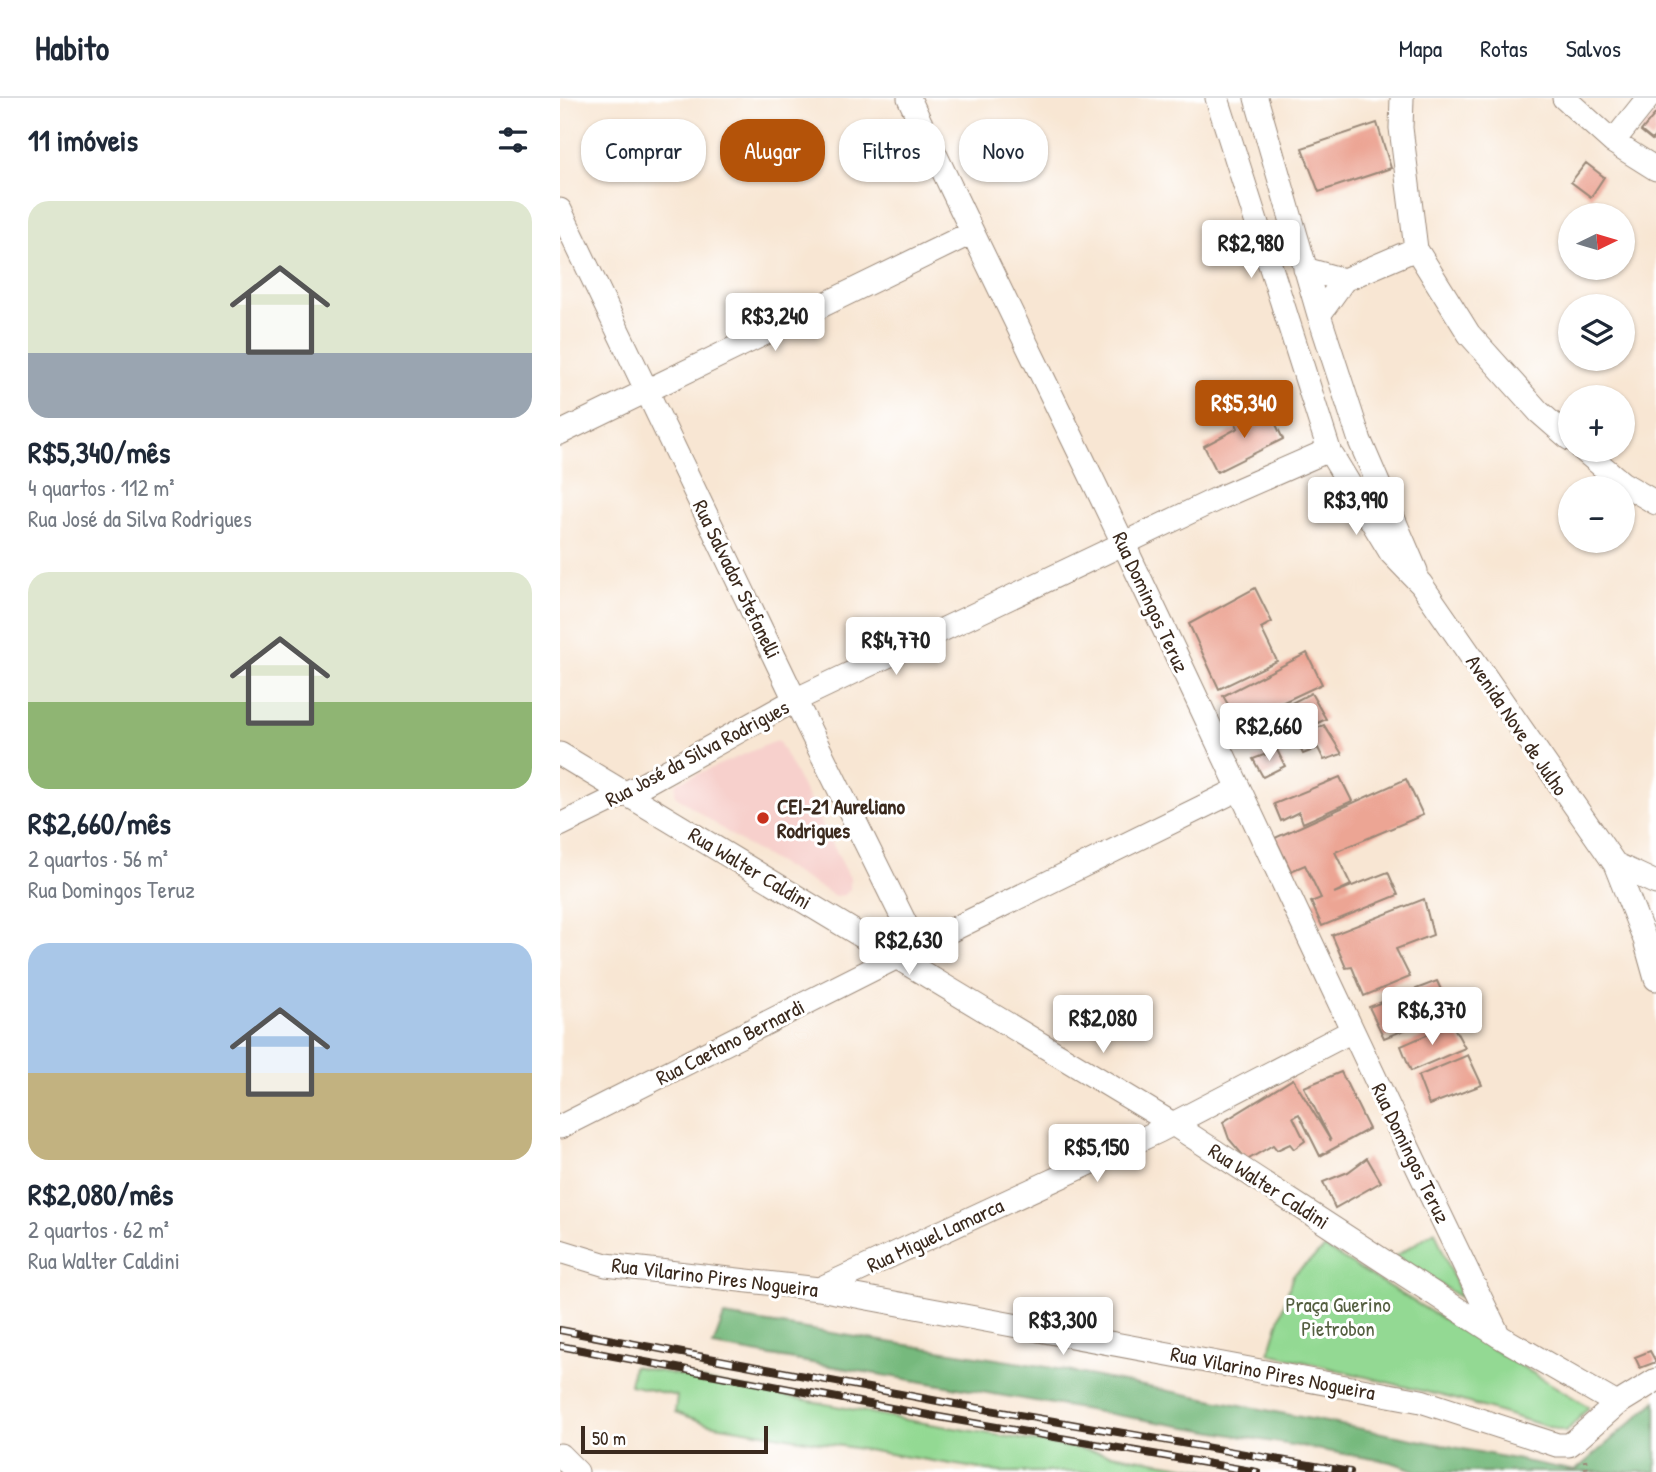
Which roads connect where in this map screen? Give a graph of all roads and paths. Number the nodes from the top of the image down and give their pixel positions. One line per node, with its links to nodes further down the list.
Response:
1 (909, 98): 10 (street, Rua Domingos Teruz)
2 (1217, 98): 19 (street, Avenida Nove de Julho)
3 (1256, 98): 12 (street, Avenida Nove de Julho)
4 (1402, 98): 11 (street)
5 (1564, 98): 7 (street)
6 (1648, 98): 7 (street)
7 (1613, 142): 8 (street)
8 (1656, 169)
9 (560, 210): 15 (street, Rua Salvador Stefanelli)
10 (971, 233): 15 (street); 22 (street, Rua Domingos Teruz)
11 (1416, 249): 13 (street); 16 (street)
12 (1305, 269): 13 (street); 14 (street, Avenida Nove de Julho)
13 (1344, 279): 14 (street)
14 (1319, 314): 18 (street, Avenida Nove de Julho)
15 (647, 390): 17 (street); 24 (street, Rua Salvador Stefanelli)
16 (1558, 429)
17 (560, 432)
18 (1360, 441): 19 (street, Rua José da Silva Rodrigues); 23 (street, Avenida Nove de Julho)
19 (1331, 453): 22 (street, Rua José da Silva Rodrigues); 23 (street, Avenida Nove de Julho)
20 (1597, 462): 21 (street)
21 (1656, 503)
22 (1124, 543): 24 (street, Rua José da Silva Rodrigues); 26 (street, Rua Domingos Teruz)
23 (1421, 584): 29 (street, Avenida Nove de Julho)
24 (795, 700): 27 (street, Rua José da Silva Rodrigues); 31 (street, Rua Salvador Stefanelli)
25 (560, 754): 27 (street, Rua Walter Caldini)
26 (1239, 789): 31 (street, Rua Caetano Bernardi); 33 (street, Rua Domingos Teruz)
27 (625, 793): 28 (street, Rua José da Silva Rodrigues); 31 (street, Rua Walter Caldini)
28 (560, 825)
29 (1615, 864): 30 (street); 32 (street, Avenida Nove de Julho)
30 (1656, 883)
31 (908, 952): 34 (street, Rua Walter Caldini); 35 (street, Rua Caetano Bernardi)
32 (1655, 970)
33 (1352, 1031): 34 (street, Rua Miguel Lamarca); 38 (street, Rua Domingos Teruz)
34 (1173, 1124): 37 (street, Rua Miguel Lamarca); 38 (street, Rua Walter Caldini)
35 (560, 1127)
36 (560, 1251): 37 (street, Rua Vilarino Pires Nogueira)
37 (819, 1289): 40 (street, Rua Vilarino Pires Nogueira)
38 (1499, 1336): 40 (street, Rua Walter Caldini)
39 (1656, 1380): 40 (street)
40 (1617, 1404)
41 (560, 1455): 42 (street)
42 (577, 1472)

